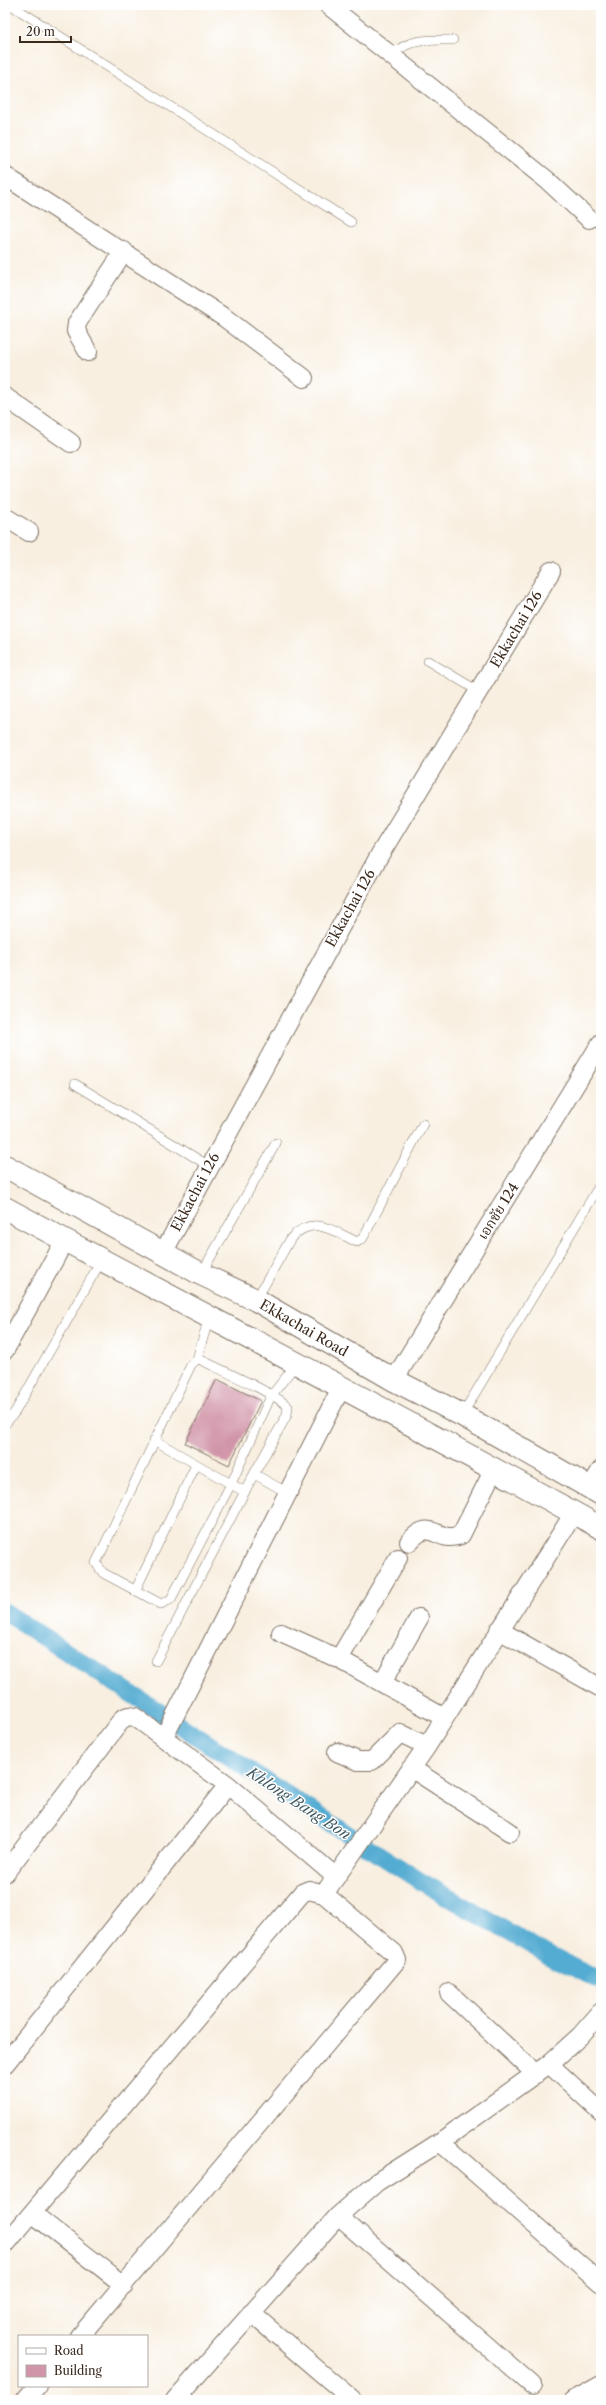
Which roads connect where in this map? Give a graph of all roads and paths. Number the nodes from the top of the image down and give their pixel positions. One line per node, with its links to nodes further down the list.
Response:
1 (11, 5): 7 (lane)
2 (328, 5): 4 (street)
3 (453, 40): 4 (lane)
4 (391, 55): 6 (street)
5 (5, 176): 8 (street)
6 (589, 219)
7 (351, 222)
8 (124, 251): 9 (street); 10 (street)
9 (88, 352)
10 (304, 378)
11 (5, 397): 12 (street)
12 (71, 443)
13 (5, 517): 14 (street)
14 (29, 532)
15 (551, 571): 17 (street, Ekkachai 126)
16 (428, 661): 17 (lane)
17 (478, 691): 23 (street, Ekkachai 126)
18 (601, 1043): 35 (street, เอกชัย 124)
19 (75, 1084): 23 (lane)
20 (423, 1124): 30 (lane)
21 (276, 1143): 29 (lane)
22 (5, 1166): 27 (main road, Ekkachai Road)
23 (209, 1166): 27 (street, Ekkachai 126)
24 (601, 1183): 38 (lane)
25 (5, 1208): 26 (main road)
26 (65, 1240): 28 (main road); 32 (street)
27 (163, 1253): 29 (main road, Ekkachai Road)
28 (101, 1260): 31 (main road); 39 (lane)
29 (201, 1274): 30 (main road, Ekkachai Road)
30 (256, 1300): 35 (main road, Ekkachai Road)
31 (209, 1317): 33 (lane); 34 (main road)
32 (5, 1350)
33 (197, 1359): 37 (lane); 40 (lane)
34 (297, 1363): 36 (main road); 37 (lane)
35 (394, 1380): 38 (main road, Ekkachai Road)
36 (342, 1386): 42 (main road); 48 (street)
37 (271, 1396): 44 (lane); 45 (lane)
38 (462, 1415): 46 (main road, Ekkachai Road)
39 (5, 1424)
40 (154, 1440): 41 (lane); 53 (lane)
41 (196, 1465): 45 (lane); 53 (lane)
42 (494, 1469): 49 (main road); 51 (street)
43 (601, 1470): 46 (street)
44 (254, 1474): 47 (lane); 48 (lane)
45 (231, 1484): 47 (lane); 53 (lane)
46 (596, 1491)
47 (245, 1492): 58 (lane)
48 (288, 1493): 62 (street)
49 (574, 1513): 50 (main road); 55 (street)
50 (601, 1528)
51 (409, 1542)
52 (398, 1558): 57 (street)
53 (136, 1591)
54 (419, 1618): 59 (street)
55 (499, 1630): 60 (street); 61 (street)
56 (281, 1633): 57 (street)
57 (339, 1659): 59 (street)
58 (156, 1661)
59 (382, 1683): 61 (street)
60 (601, 1688)
61 (443, 1717): 63 (street)
62 (167, 1731): 66 (street); 68 (street)
63 (427, 1746): 64 (street); 65 (street)
64 (337, 1752)
65 (411, 1768): 67 (street); 69 (street)
66 (228, 1785): 69 (street); 73 (street)
67 (510, 1832)
68 (5, 1873)
69 (336, 1877): 70 (street)
70 (324, 1894): 77 (street); 81 (street)
71 (449, 1993): 74 (street)
72 (601, 2012): 74 (street)
73 (5, 2064)
74 (543, 2069): 75 (street); 76 (street)
75 (601, 2112)
76 (440, 2142): 78 (street); 80 (street)
77 (32, 2213): 79 (street); 81 (street)
78 (338, 2216): 82 (street); 84 (street)
79 (5, 2245)
80 (601, 2283)
81 (124, 2285): 83 (street)
82 (251, 2313): 88 (street); 89 (street)
83 (81, 2335)
84 (532, 2385)
85 (601, 2385): 90 (street)
86 (36, 2387): 87 (street)
87 (25, 2400)
88 (175, 2400)
89 (353, 2400)
90 (574, 2400)

